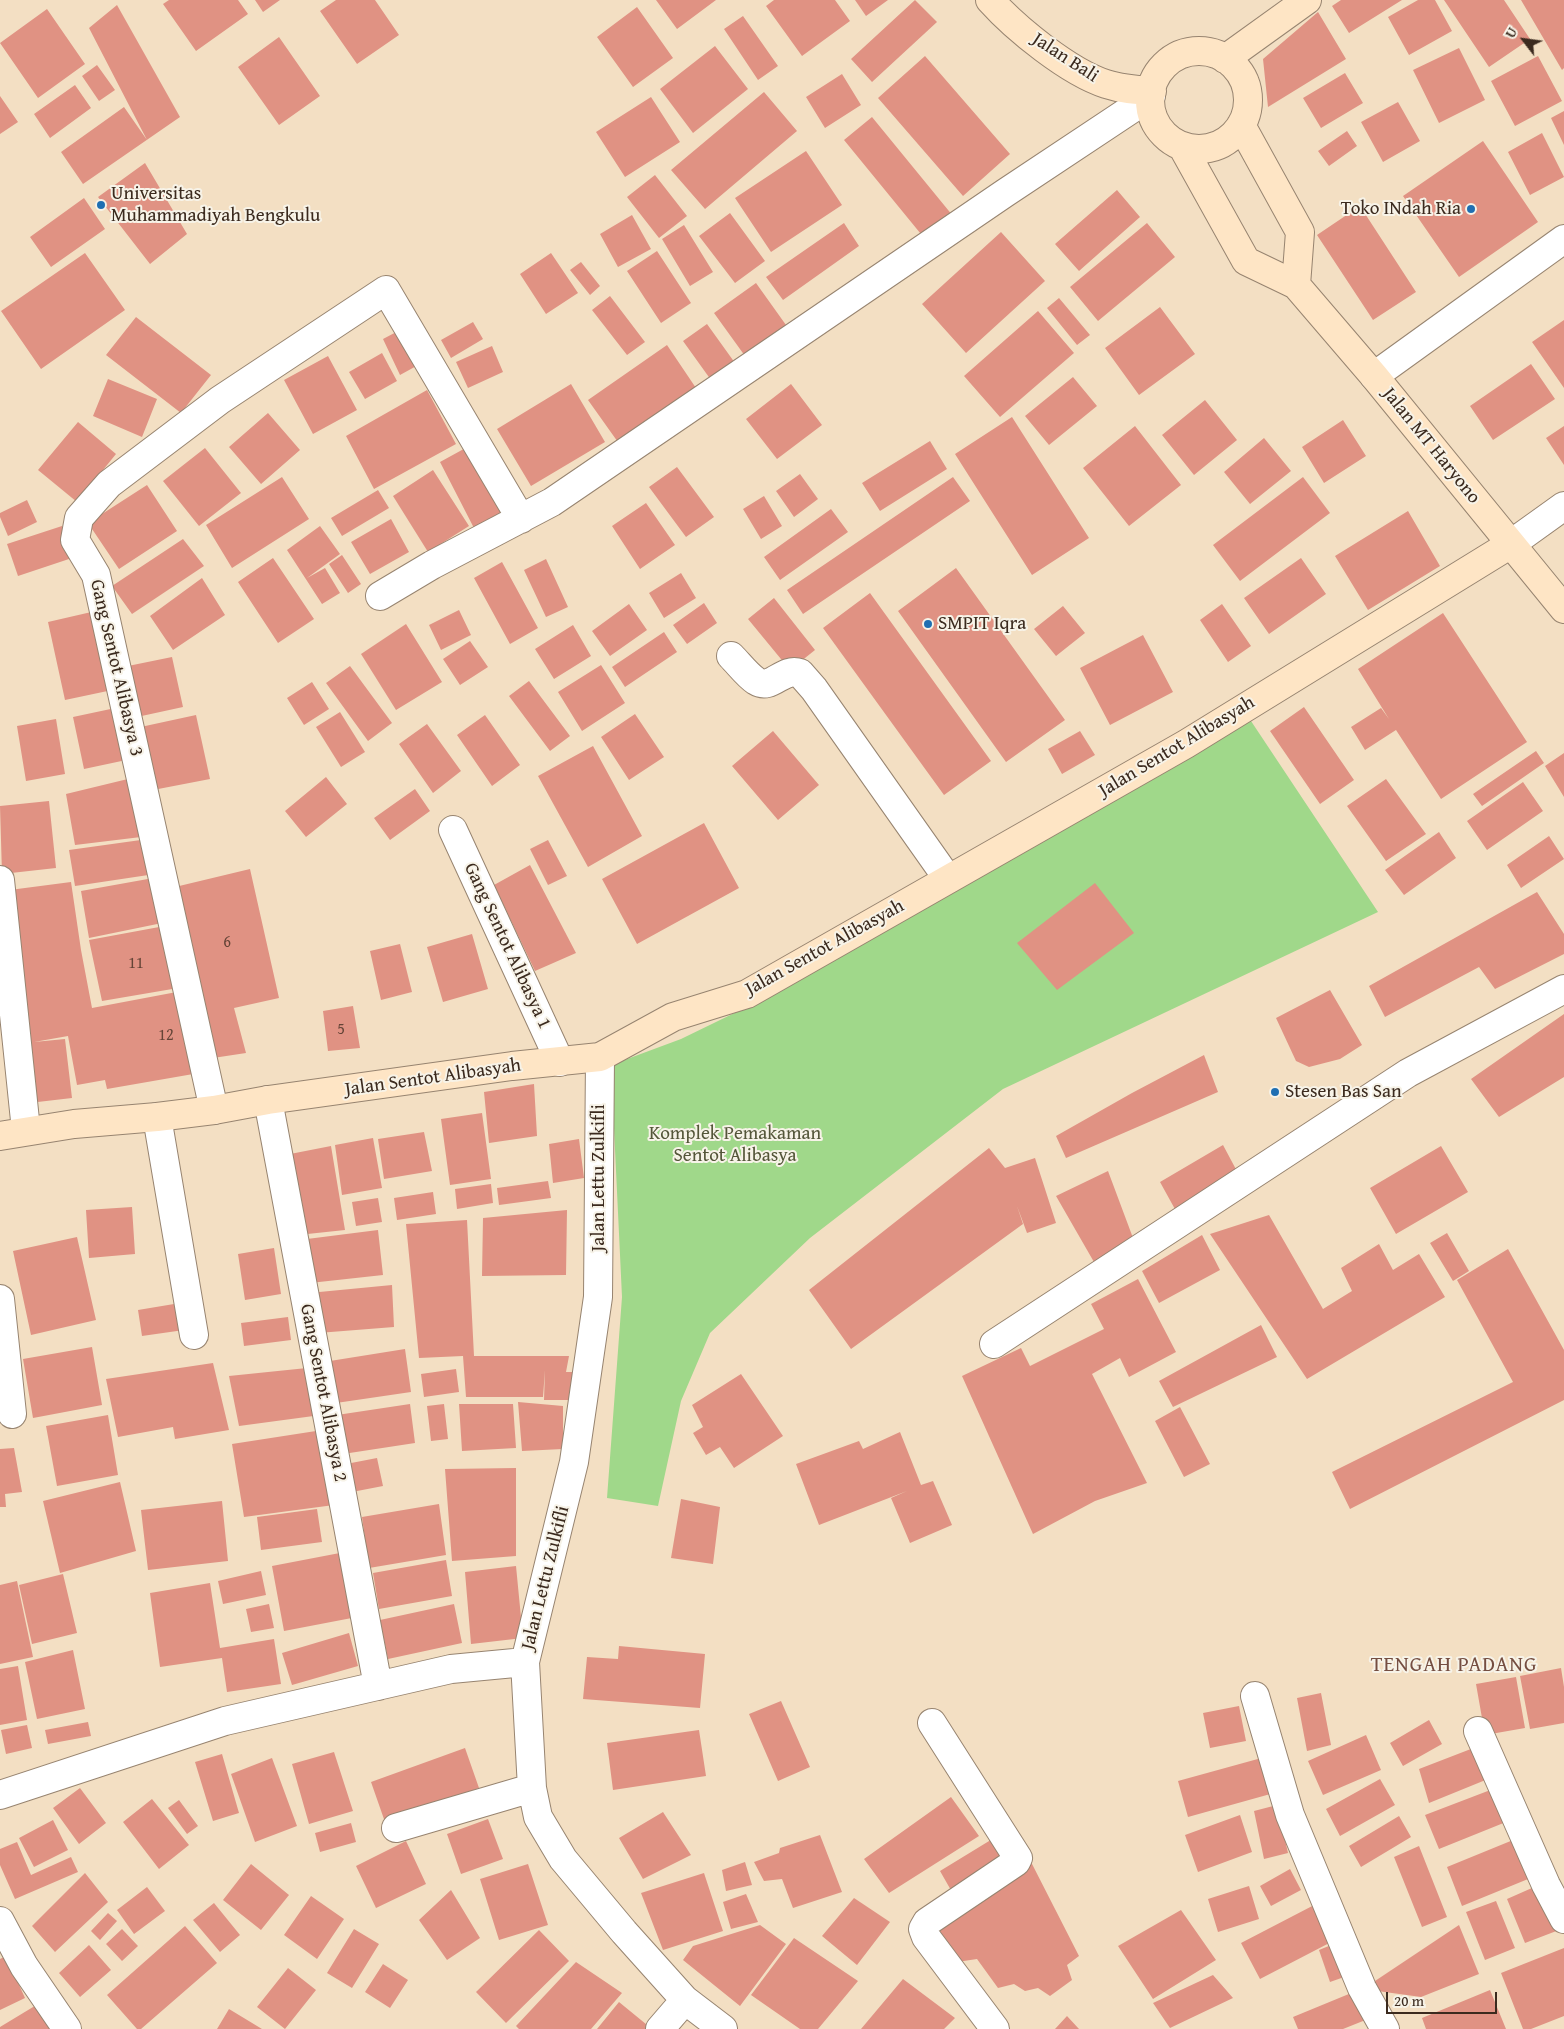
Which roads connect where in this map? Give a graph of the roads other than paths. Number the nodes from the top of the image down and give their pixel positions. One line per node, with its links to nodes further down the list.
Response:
1 (990, 0): 4 (street, Jalan Bali)
2 (1307, 0): 3 (street)
3 (1225, 59): 4 (street); 5 (street)
4 (1151, 94): 6 (street); 11 (street)
5 (1241, 126): 6 (street); 8 (street)
6 (1182, 146): 8 (street)
7 (1564, 239): 9 (street)
8 (1296, 285): 9 (street, Jalan MT Haryono)
9 (1374, 376): 12 (street, Jalan MT Haryono)
10 (1564, 506): 12 (street)
11 (521, 519): 13 (street); 23 (street, Gang Sentot Alibasya 3)
12 (1511, 544): 14 (street, Jalan MT Haryono); 17 (street, Jalan Sentot Alibasyah)
13 (380, 596)
14 (1564, 610)
15 (731, 656): 17 (street)
16 (453, 830): 21 (street, Gang Sentot Alibasya 1)
17 (948, 879): 20 (street, Jalan Sentot Alibasyah)
18 (0, 880): 25 (street)
19 (1564, 989): 28 (street)
20 (600, 1056): 21 (street, Jalan Sentot Alibasyah); 30 (street, Jalan Lettu Zulkifli)
21 (560, 1062): 22 (street, Jalan Sentot Alibasyah)
22 (268, 1100): 23 (street, Jalan Sentot Alibasyah); 31 (street, Gang Sentot Alibasya 2)
23 (214, 1110): 24 (street, Jalan Sentot Alibasyah)
24 (157, 1117): 25 (street, Jalan Sentot Alibasyah); 27 (street)
25 (13, 1133)
26 (0, 1299): 29 (street)
27 (194, 1334)
28 (994, 1344)
29 (12, 1414)
30 (525, 1662): 31 (street); 35 (street, Jalan Lettu Zulkifli)
31 (378, 1686): 36 (street)
32 (1255, 1696): 45 (street)
33 (932, 1723): 44 (street)
34 (1478, 1731): 38 (street)
35 (532, 1788): 37 (street); 40 (street, Jalan Lettu Zulkifli)
36 (0, 1795)
37 (396, 1828)
38 (1564, 1919)
39 (0, 1921): 41 (street)
40 (685, 2000): 42 (street); 43 (street, Jalan Lettu Zulkifli)
41 (67, 2029)
42 (660, 2029)
43 (724, 2029)
44 (996, 2029)
45 (1385, 2029)

